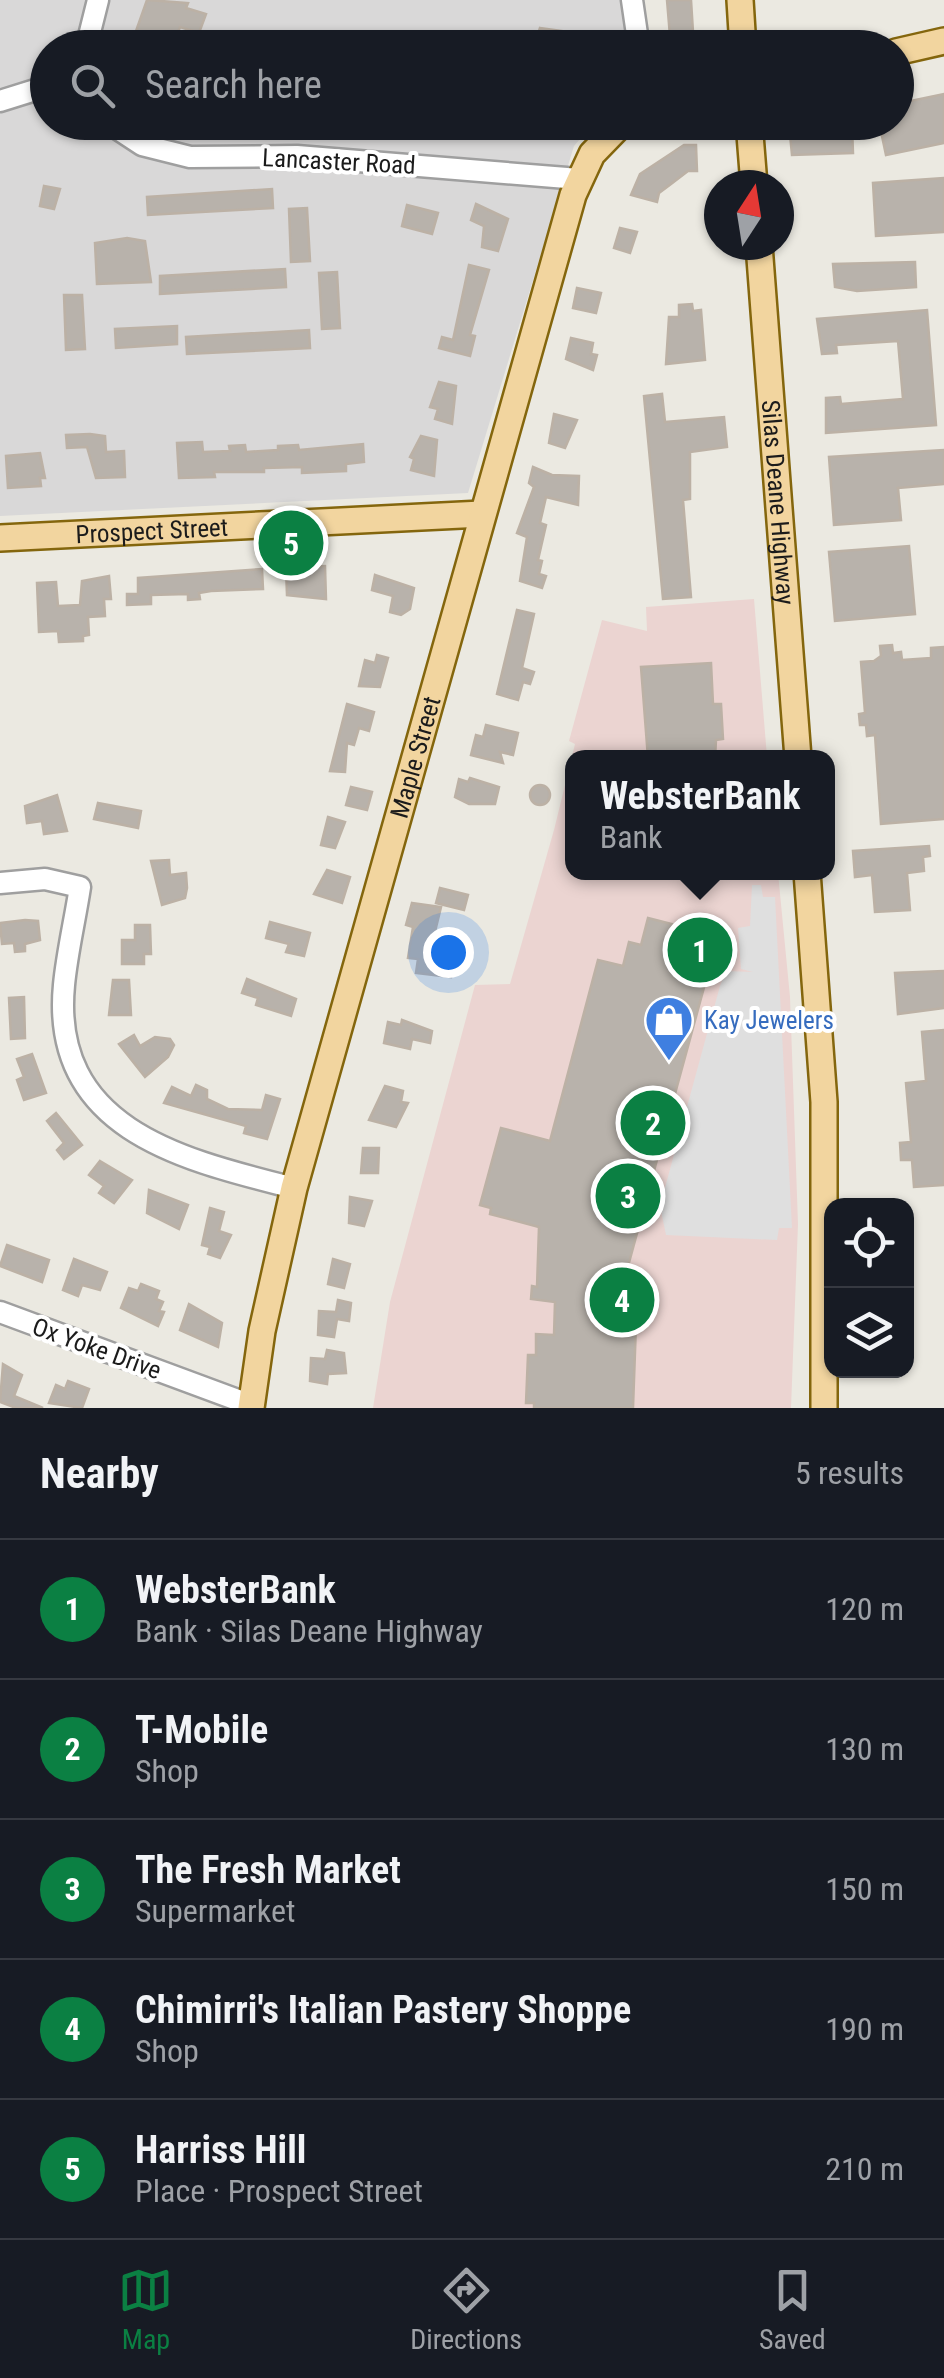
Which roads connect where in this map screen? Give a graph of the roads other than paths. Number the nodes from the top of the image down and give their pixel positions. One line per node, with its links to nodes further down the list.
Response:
1 (98, 0): 4 (street)
2 (632, 0): 5 (street)
3 (740, 0): 6 (main road)
4 (90, 30)
5 (636, 30)
6 (742, 30)
7 (944, 41): 8 (main road)
8 (914, 48)
9 (30, 92): 10 (street)
10 (0, 101)
11 (134, 140): 15 (street, Lancaster Road)
12 (603, 140): 15 (main road, Maple Street)
13 (750, 140): 14 (main road)
14 (753, 170)
15 (578, 179): 17 (main road, Maple Street)
16 (760, 260): 19 (main road, Silas Deane Highway)
17 (482, 514): 18 (main road, Prospect Street); 22 (main road, Maple Street)
18 (0, 538)
19 (797, 750)
20 (809, 880): 25 (main road)
21 (0, 883): 22 (street)
22 (294, 1188): 24 (main road, Maple Street)
23 (0, 1312): 24 (street, Ox Yoke Drive)
24 (251, 1406)
25 (824, 1408)

